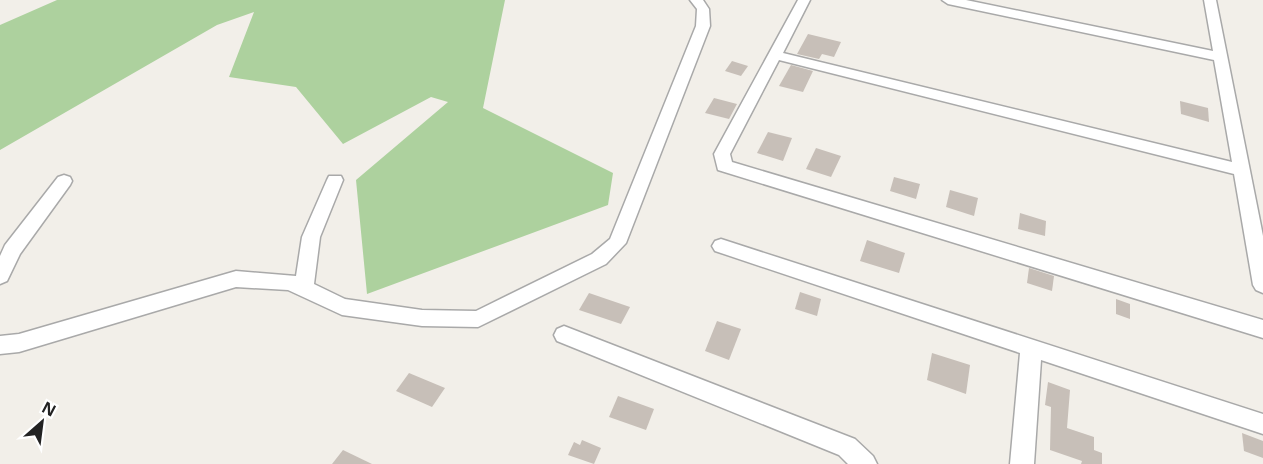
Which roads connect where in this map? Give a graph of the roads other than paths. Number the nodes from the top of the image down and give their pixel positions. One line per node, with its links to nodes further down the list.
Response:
1 (696, 0): 13 (lane)
2 (804, 0): 5 (lane)
3 (948, 0): 6 (lane)
4 (1210, 0): 6 (lane)
5 (776, 55): 7 (lane); 14 (lane)
6 (1220, 57): 7 (lane)
7 (1240, 170): 12 (lane)
8 (335, 180): 13 (lane)
9 (64, 181): 11 (lane)
10 (721, 246): 17 (lane)
11 (0, 276)
12 (1263, 285)
13 (304, 288): 16 (lane)
14 (1263, 329)
15 (564, 335): 19 (lane)
16 (0, 345)
17 (1031, 349): 18 (lane); 20 (lane)
18 (1263, 424)
19 (865, 464)
20 (1022, 464)

